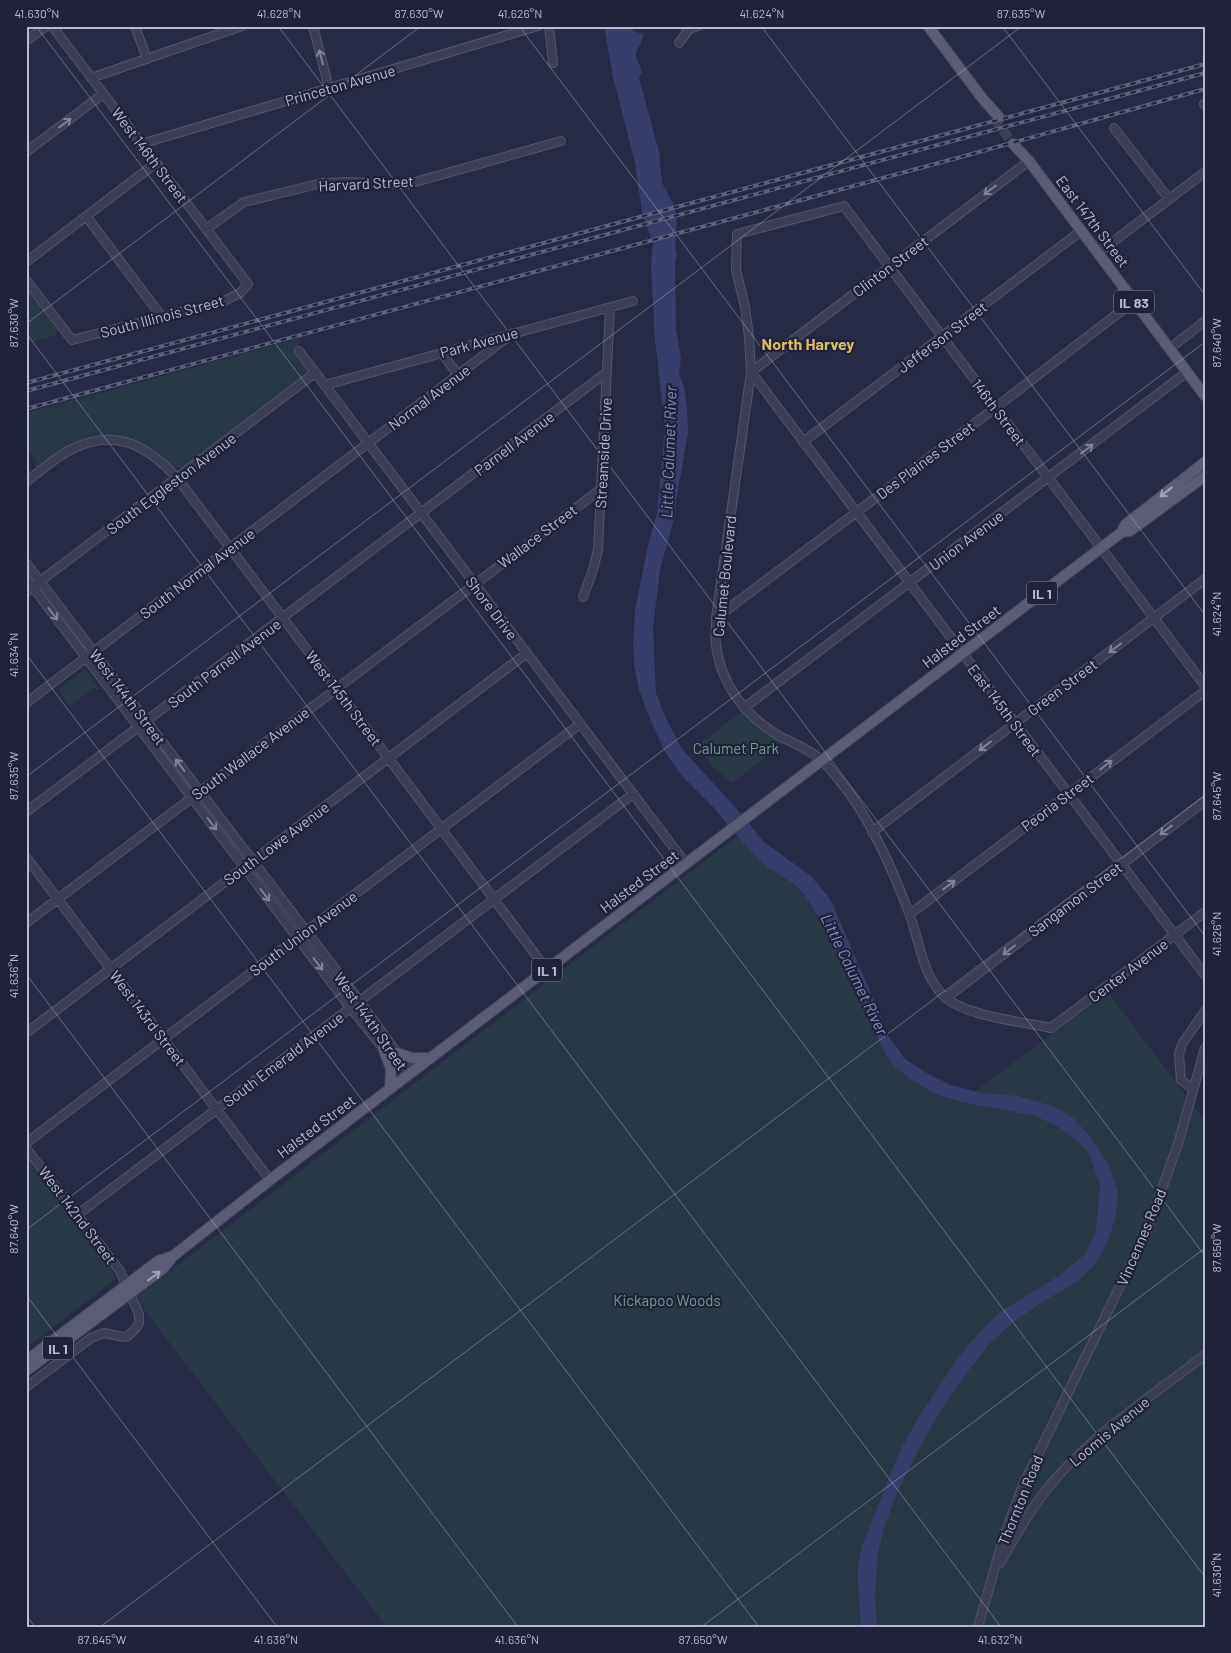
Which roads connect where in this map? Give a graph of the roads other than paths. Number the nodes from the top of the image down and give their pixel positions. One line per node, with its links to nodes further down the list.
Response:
1 (46, 26): 10 (street)
2 (52, 26): 14 (street, West 146th Street)
3 (135, 26): 12 (street)
4 (242, 26): 12 (street)
5 (313, 26): 15 (street, one-way to 5)
6 (538, 26): 15 (street, Princeton Avenue)
7 (549, 26): 13 (street)
8 (698, 26): 11 (street)
9 (928, 26): 17 (main road)
10 (26, 41)
11 (679, 44)
12 (147, 59): 14 (street)
13 (553, 63)
14 (91, 78): 16 (street, West 146th Street)
15 (329, 88): 20 (street, Princeton Avenue)
16 (103, 94): 20 (street, West 146th Street); 22 (street, one-way to 16)
17 (996, 118)
18 (1114, 128): 26 (street)
19 (561, 141): 29 (street, Harvard Street)
20 (141, 144): 24 (street, West 146th Street)
21 (1016, 144): 23 (main road, East 147th Street / IL 83)
22 (26, 152)
23 (1029, 161): 30 (main road, East 147th Street / IL 83); 33 (street, Clinton Street, one-way to 33)
24 (156, 163): 28 (street); 29 (street, West 146th Street)
25 (1205, 172): 26 (street)
26 (1169, 199): 31 (street)
27 (844, 206): 33 (street, 146th Street); 47 (street, Calumet Boulevard)
28 (86, 216): 32 (street); 39 (street)
29 (206, 229): 35 (street, West 146th Street)
30 (1081, 231): 31 (main road, East 147th Street / IL 83); 42 (street, Jefferson Street)
31 (1098, 253): 37 (main road, East 147th Street / IL 83)
32 (26, 262)
33 (890, 266): 42 (street, 146th Street); 47 (street, Clinton Street)
34 (26, 280): 39 (street, South Illinois Street)
35 (248, 284): 39 (street, South Illinois Street)
36 (633, 301): 38 (street, Park Avenue)
37 (1134, 301): 43 (main road, East 147th Street / IL 83); 53 (street, Des Plaines Street)
38 (610, 308): 41 (street, Park Avenue); 46 (street, Streamside Drive)
39 (162, 317)
40 (1205, 321): 43 (street)
41 (513, 333): 45 (street, Park Avenue); 50 (street, Normal Avenue)
42 (942, 337): 53 (street, 146th Street); 54 (street, Jefferson Street)
43 (1169, 349): 48 (main road, East 147th Street / IL 83)
44 (299, 351): 49 (street, Shore Drive)
45 (441, 352): 50 (street); 51 (street, Park Avenue)
46 (607, 372): 61 (street, Streamside Drive); 63 (street, Parnell Avenue)
47 (751, 372): 54 (street, East 145th Street); 76 (street, Calumet Boulevard)
48 (1187, 372): 52 (main road, East 147th Street / IL 83); 59 (street, Union Avenue, one-way to 48)
49 (316, 373): 51 (street, Shore Drive); 58 (street, South Eggleston Avenue)
50 (458, 375): 55 (street, Normal Avenue)
51 (324, 385): 55 (street, Shore Drive)
52 (1205, 396)
53 (995, 408): 59 (street, 146th Street); 62 (street, Des Plaines Street)
54 (803, 442): 62 (street, East 145th Street)
55 (369, 444): 63 (street, Shore Drive); 65 (street, South Normal Avenue)
56 (1205, 462): 64 (main road, Halsted Street / IL 1, one-way to 64)
57 (1205, 476): 64 (main road, Halsted Street / IL 1)
58 (177, 478): 60 (street, West 145th Street); 65 (street, West 145th Street); 70 (street, South Eggleston Avenue)
59 (1048, 478): 66 (street, 146th Street); 72 (street, Union Avenue)
60 (26, 482)
61 (600, 488): 71 (street, Wallace Street); 74 (street, Streamside Drive)
62 (856, 512): 72 (street, East 145th Street); 76 (street, Des Plaines Street)
63 (421, 513): 71 (street, Shore Drive); 75 (street, South Parnell Avenue)
64 (1122, 532): 66 (main road, Halsted Street / IL 1)
65 (230, 548): 75 (street, West 145th Street); 78 (street, South Normal Avenue)
66 (1101, 548): 77 (street, 146th Street); 80 (main road, Halsted Street / IL 1)
67 (26, 562): 70 (street, West 144th Street)
68 (26, 578): 73 (street, West 144th Street)
69 (1205, 579): 77 (street, Green Street)
70 (41, 582): 73 (street, South Eggleston Avenue); 78 (street, West 144th Street)
71 (474, 583): 79 (street, Shore Drive); 83 (street, South Wallace Avenue)
72 (909, 583): 80 (street, East 145th Street); 86 (street, Union Avenue)
73 (30, 590): 81 (street, West 144th Street, one-way to 81)
74 (583, 596)
75 (283, 618): 83 (street, West 145th Street); 87 (street, South Parnell Avenue)
76 (716, 618): 86 (street, Calumet Boulevard)
77 (1154, 619): 82 (street, 146th Street); 88 (street, Green Street, one-way to 88)
78 (94, 652): 81 (street, South Normal Avenue); 87 (street, West 144th Street)
79 (527, 653): 89 (street, Shore Drive); 91 (street, South Lowe Avenue)
80 (963, 654): 88 (street, East 145th Street); 92 (main road, Halsted Street / IL 1)
81 (86, 658): 85 (street, South Normal Avenue); 90 (street, West 144th Street)
82 (1205, 686)
83 (336, 688): 91 (street, West 145th Street); 93 (street, South Wallace Avenue)
84 (1205, 691): 95 (street, Peoria Street, one-way to 84)
85 (26, 703)
86 (744, 708): 92 (street, Calumet Boulevard)
87 (147, 721): 90 (street, South Parnell Avenue); 93 (street, West 144th Street, one-way to 87)
88 (1015, 723): 95 (street, East 145th Street); 100 (street, Green Street, one-way to 100)
89 (580, 724): 94 (street, Shore Drive); 99 (street, South Union Avenue)
90 (139, 727): 96 (street, West 144th Street); 98 (street, South Parnell Avenue)
91 (388, 758): 99 (street, West 145th Street); 102 (street, South Lowe Avenue)
92 (822, 760): 100 (street, Calumet Boulevard); 103 (main road, Halsted Street / IL 1)
93 (200, 791): 96 (street, South Wallace Avenue); 102 (street, West 144th Street)
94 (633, 794): 103 (street, Shore Drive); 107 (street, South Emerald Avenue)
95 (1068, 794): 104 (street, East 145th Street); 109 (street, Peoria Street, one-way to 95)
96 (192, 797): 105 (street, West 144th Street, one-way to 105); 106 (street, South Wallace Avenue)
97 (1205, 800): 104 (street, Sangamon Street, one-way to 104)
98 (26, 812)
99 (442, 828): 107 (street, West 145th Street); 111 (street, South Union Avenue)
100 (872, 832): 109 (street, Calumet Boulevard)
101 (26, 857): 106 (street, West 143rd Street)
102 (253, 861): 105 (street, South Lowe Avenue); 111 (street, West 144th Street)
103 (686, 864): 115 (main road, Halsted Street / IL 1)
104 (1121, 864): 112 (street, East 145th Street); 117 (street, Sangamon Street, one-way to 117)
105 (244, 867): 113 (street, West 144th Street, one-way to 113); 114 (street, South Lowe Avenue)
106 (58, 898): 110 (street, South Wallace Avenue); 114 (street, West 143rd Street)
107 (494, 899): 115 (street, West 145th Street); 118 (street, South Emerald Avenue)
108 (1205, 912): 112 (street, Center Avenue)
109 (910, 914): 117 (street, Calumet Boulevard)
110 (26, 923)
111 (306, 931): 113 (street, South Union Avenue); 118 (street, West 144th Street)
112 (1175, 935): 116 (street, East 145th Street); 121 (street, Center Avenue)
113 (298, 937): 119 (street, West 144th Street, one-way to 119); 123 (street, South Union Avenue)
114 (111, 968): 122 (street, South Lowe Avenue); 123 (street, West 143rd Street)
115 (547, 970): 127 (main road, Halsted Street / IL 1)
116 (1205, 975)
117 (946, 998): 121 (street, Calumet Boulevard)
118 (359, 1001): 119 (street, South Emerald Avenue); 126 (street, West 144th Street)
119 (351, 1007): 124 (street, West 144th Street); 131 (street, South Emerald Avenue)
120 (1205, 1011): 130 (street)
121 (1051, 1028)
122 (26, 1032)
123 (163, 1039): 131 (street, West 143rd Street); 132 (street, South Union Avenue)
124 (382, 1048): 128 (street, West 144th Street); 129 (main road)
125 (1205, 1048): 130 (street, Vincennes Road)
126 (397, 1054): 127 (main road); 128 (street, West 144th Street)
127 (431, 1058): 128 (main road, Halsted Street / IL 1)
128 (409, 1075): 129 (main road, Halsted Street / IL 1)
129 (390, 1089): 134 (main road, Halsted Street / IL 1)
130 (1193, 1089): 140 (street, Vincennes Road)
131 (216, 1109): 134 (street, West 143rd Street); 135 (street, South Emerald Avenue)
132 (26, 1143)
133 (26, 1148): 135 (street, West 142nd Street)
134 (270, 1180): 136 (main road, Halsted Street / IL 1)
135 (77, 1215): 136 (street, West 142nd Street)
136 (129, 1289): 138 (main road, Halsted Street / IL 1); 139 (main road, Halsted Street / IL 1); 141 (street, West 142nd Street)
137 (1205, 1355): 142 (street, Loomis Avenue)
138 (26, 1361)
139 (26, 1372)
140 (1076, 1378): 142 (street, Thornton Road)
141 (26, 1387)
142 (995, 1571): 143 (street, Thornton Road)
143 (978, 1627)

